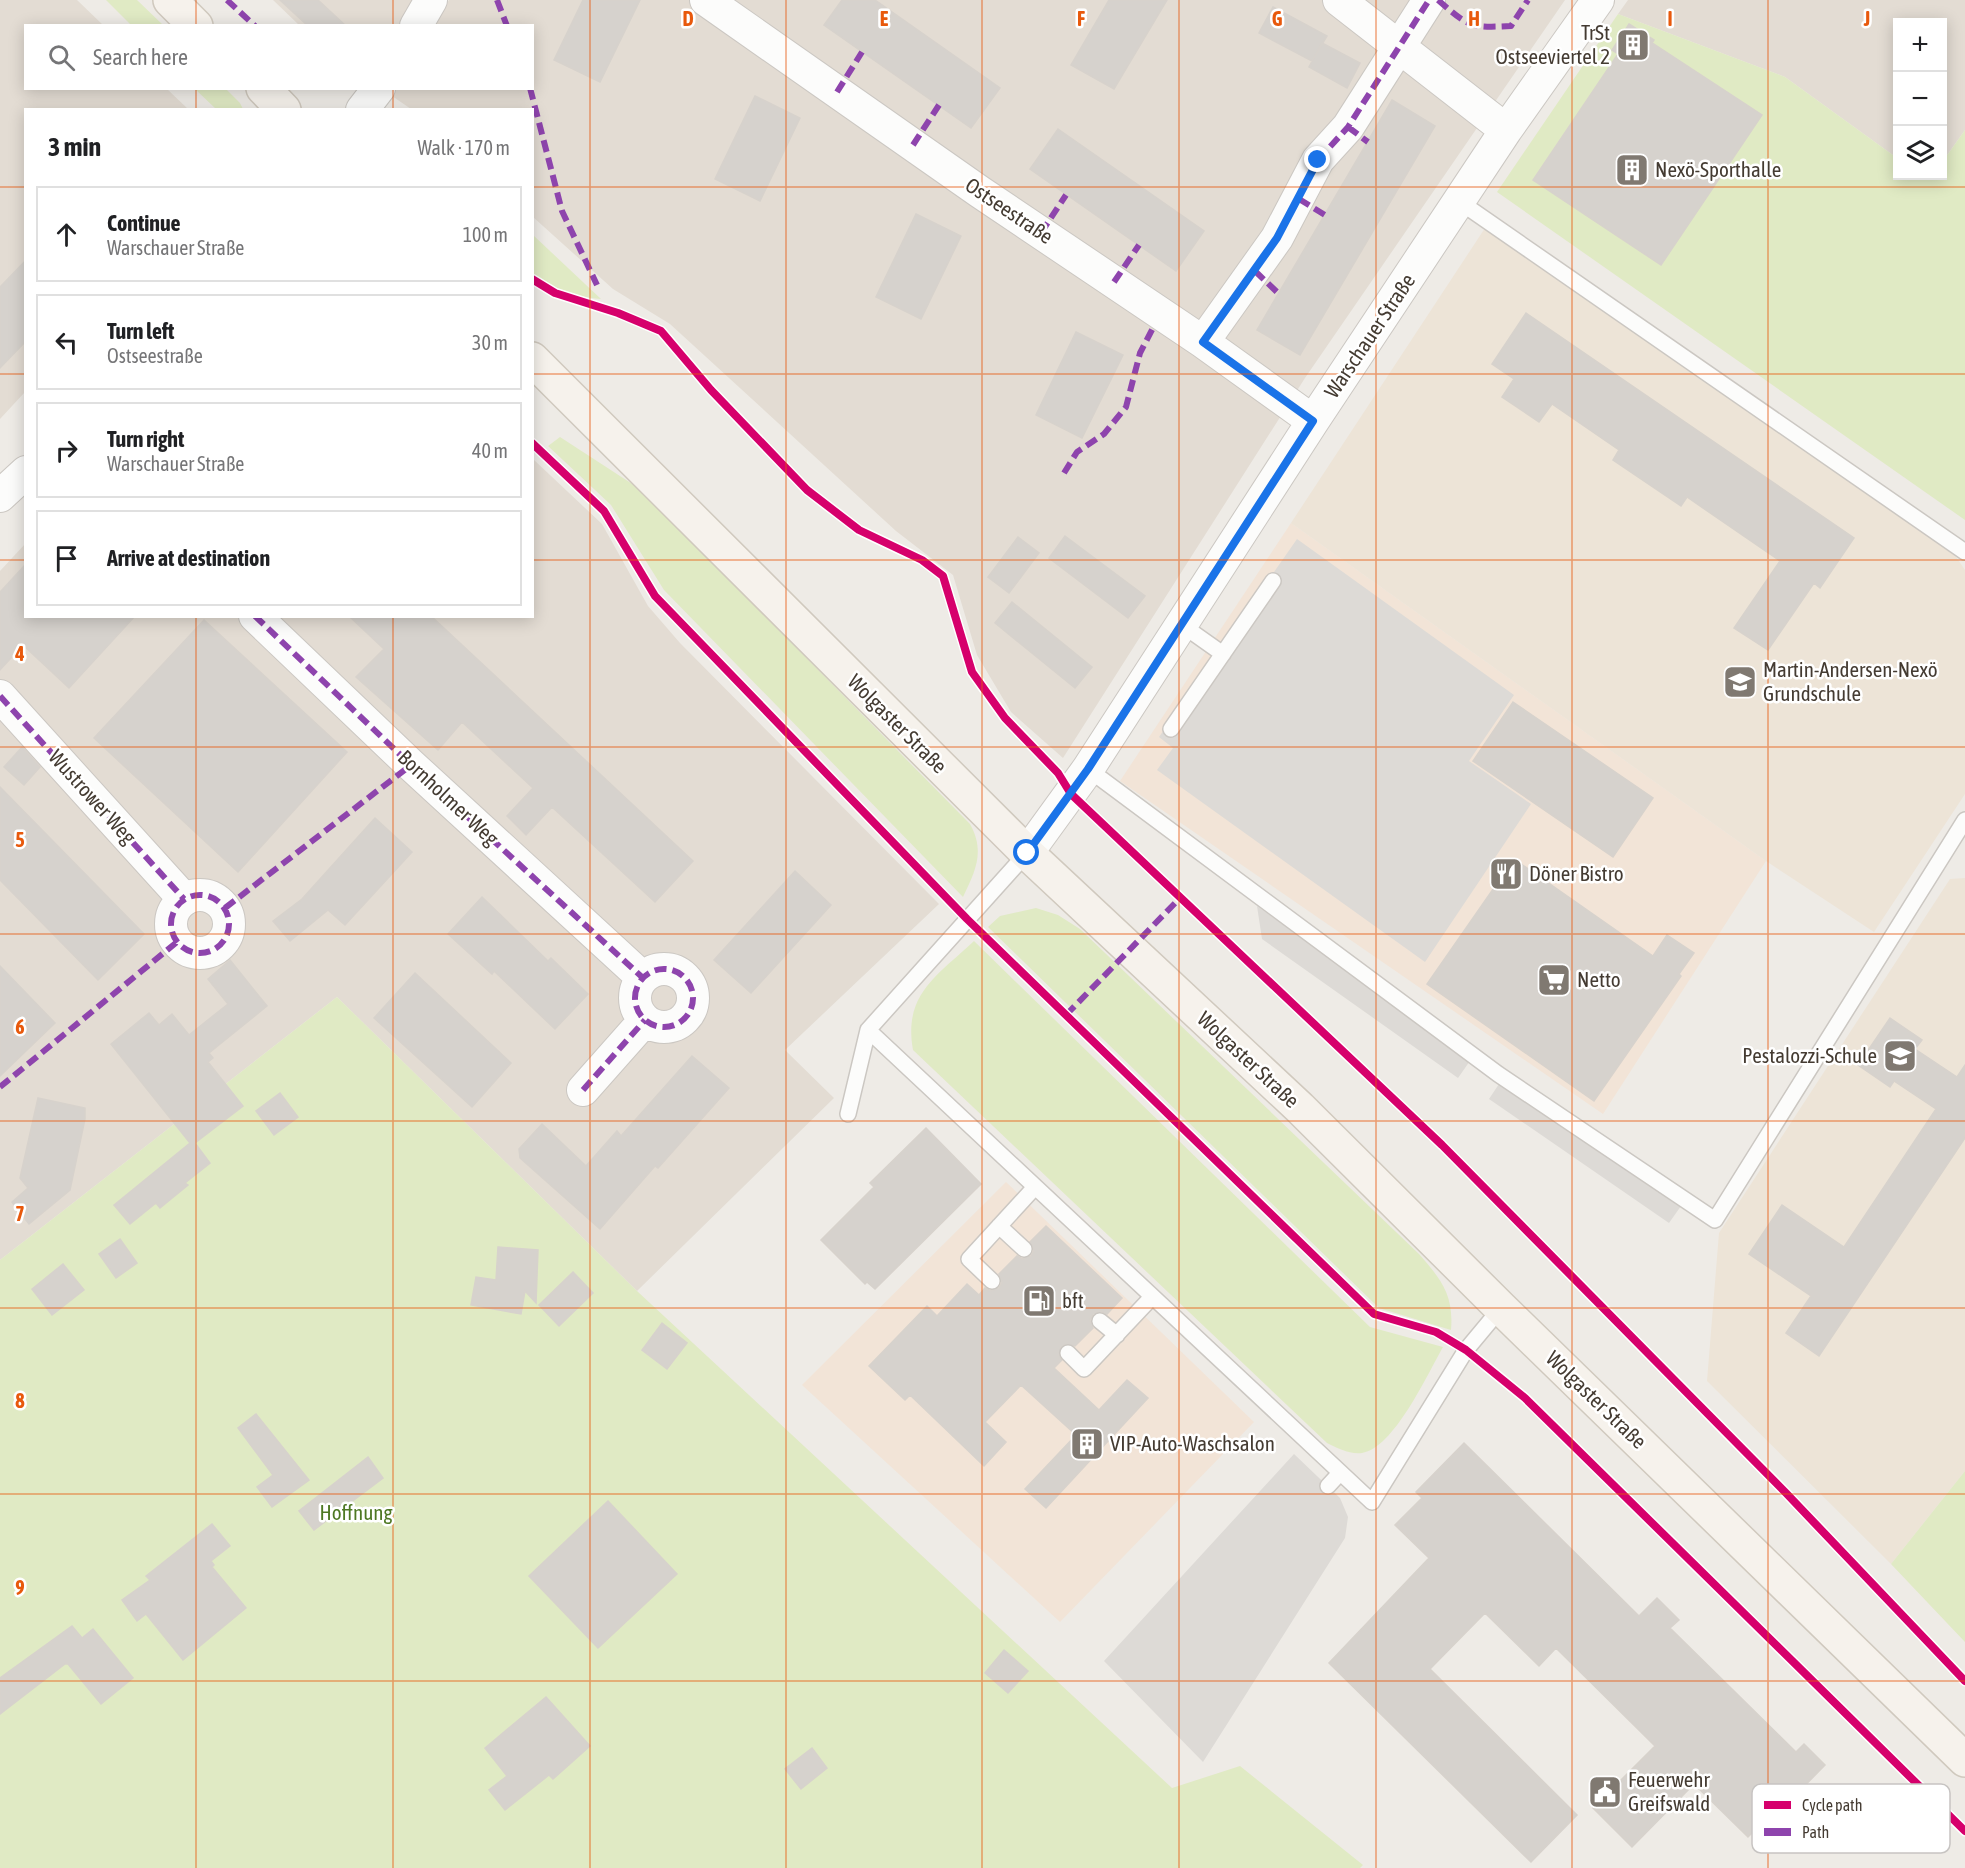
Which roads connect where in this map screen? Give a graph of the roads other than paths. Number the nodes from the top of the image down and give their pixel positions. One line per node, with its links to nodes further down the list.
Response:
1 (170, 0): 7 (main road)
2 (431, 0): 8 (street)
3 (706, 0): 16 (street, Ostseestraße)
4 (1339, 0): 9 (street)
5 (1430, 0): 9 (street)
6 (1598, 0): 14 (street, Warschauer Straße)
7 (194, 24)
8 (417, 24)
9 (1401, 48): 14 (street); 16 (street)
10 (264, 90): 12 (main road)
11 (377, 90): 13 (street)
12 (282, 108)
13 (364, 108)
14 (1506, 130): 15 (street, Warschauer Straße)
15 (1460, 202): 18 (street, Warschauer Straße); 21 (lane)
16 (1203, 342): 18 (street, Ostseestraße)
17 (534, 361): 30 (main road, Wolgaster Straße)
18 (1313, 421): 24 (street, Warschauer Straße)
19 (24, 474): 20 (street)
20 (0, 496)
21 (1965, 552)
22 (1273, 581): 25 (lane)
23 (257, 618): 32 (street, Bornholmer Weg)
24 (1182, 625): 25 (lane); 28 (street, Warschauer Straße)
25 (1223, 654): 27 (lane)
26 (0, 696): 31 (street, Wustrower Weg)
27 (1171, 729)
28 (1088, 769): 29 (lane); 30 (street, Warschauer Straße)
29 (1965, 820)
30 (1027, 853): 34 (lane); 42 (main road, Wolgaster Straße)
31 (184, 899)
32 (643, 978): 33 (street); 33 (street)
33 (645, 1020): 35 (street)
34 (868, 1030): 36 (lane); 37 (lane)
35 (583, 1090)
36 (848, 1114)
37 (1035, 1187): 38 (lane); 41 (lane)
38 (999, 1226): 39 (lane); 40 (lane)
39 (1024, 1249)
40 (992, 1281)
41 (1152, 1297): 44 (lane); 46 (lane)
42 (1501, 1308): 46 (lane); 48 (main road, Wolgaster Straße)
43 (1100, 1321): 44 (lane)
44 (1117, 1335): 45 (lane)
45 (1068, 1353)
46 (1340, 1473): 47 (lane)
47 (1328, 1486)
48 (1965, 1760)

